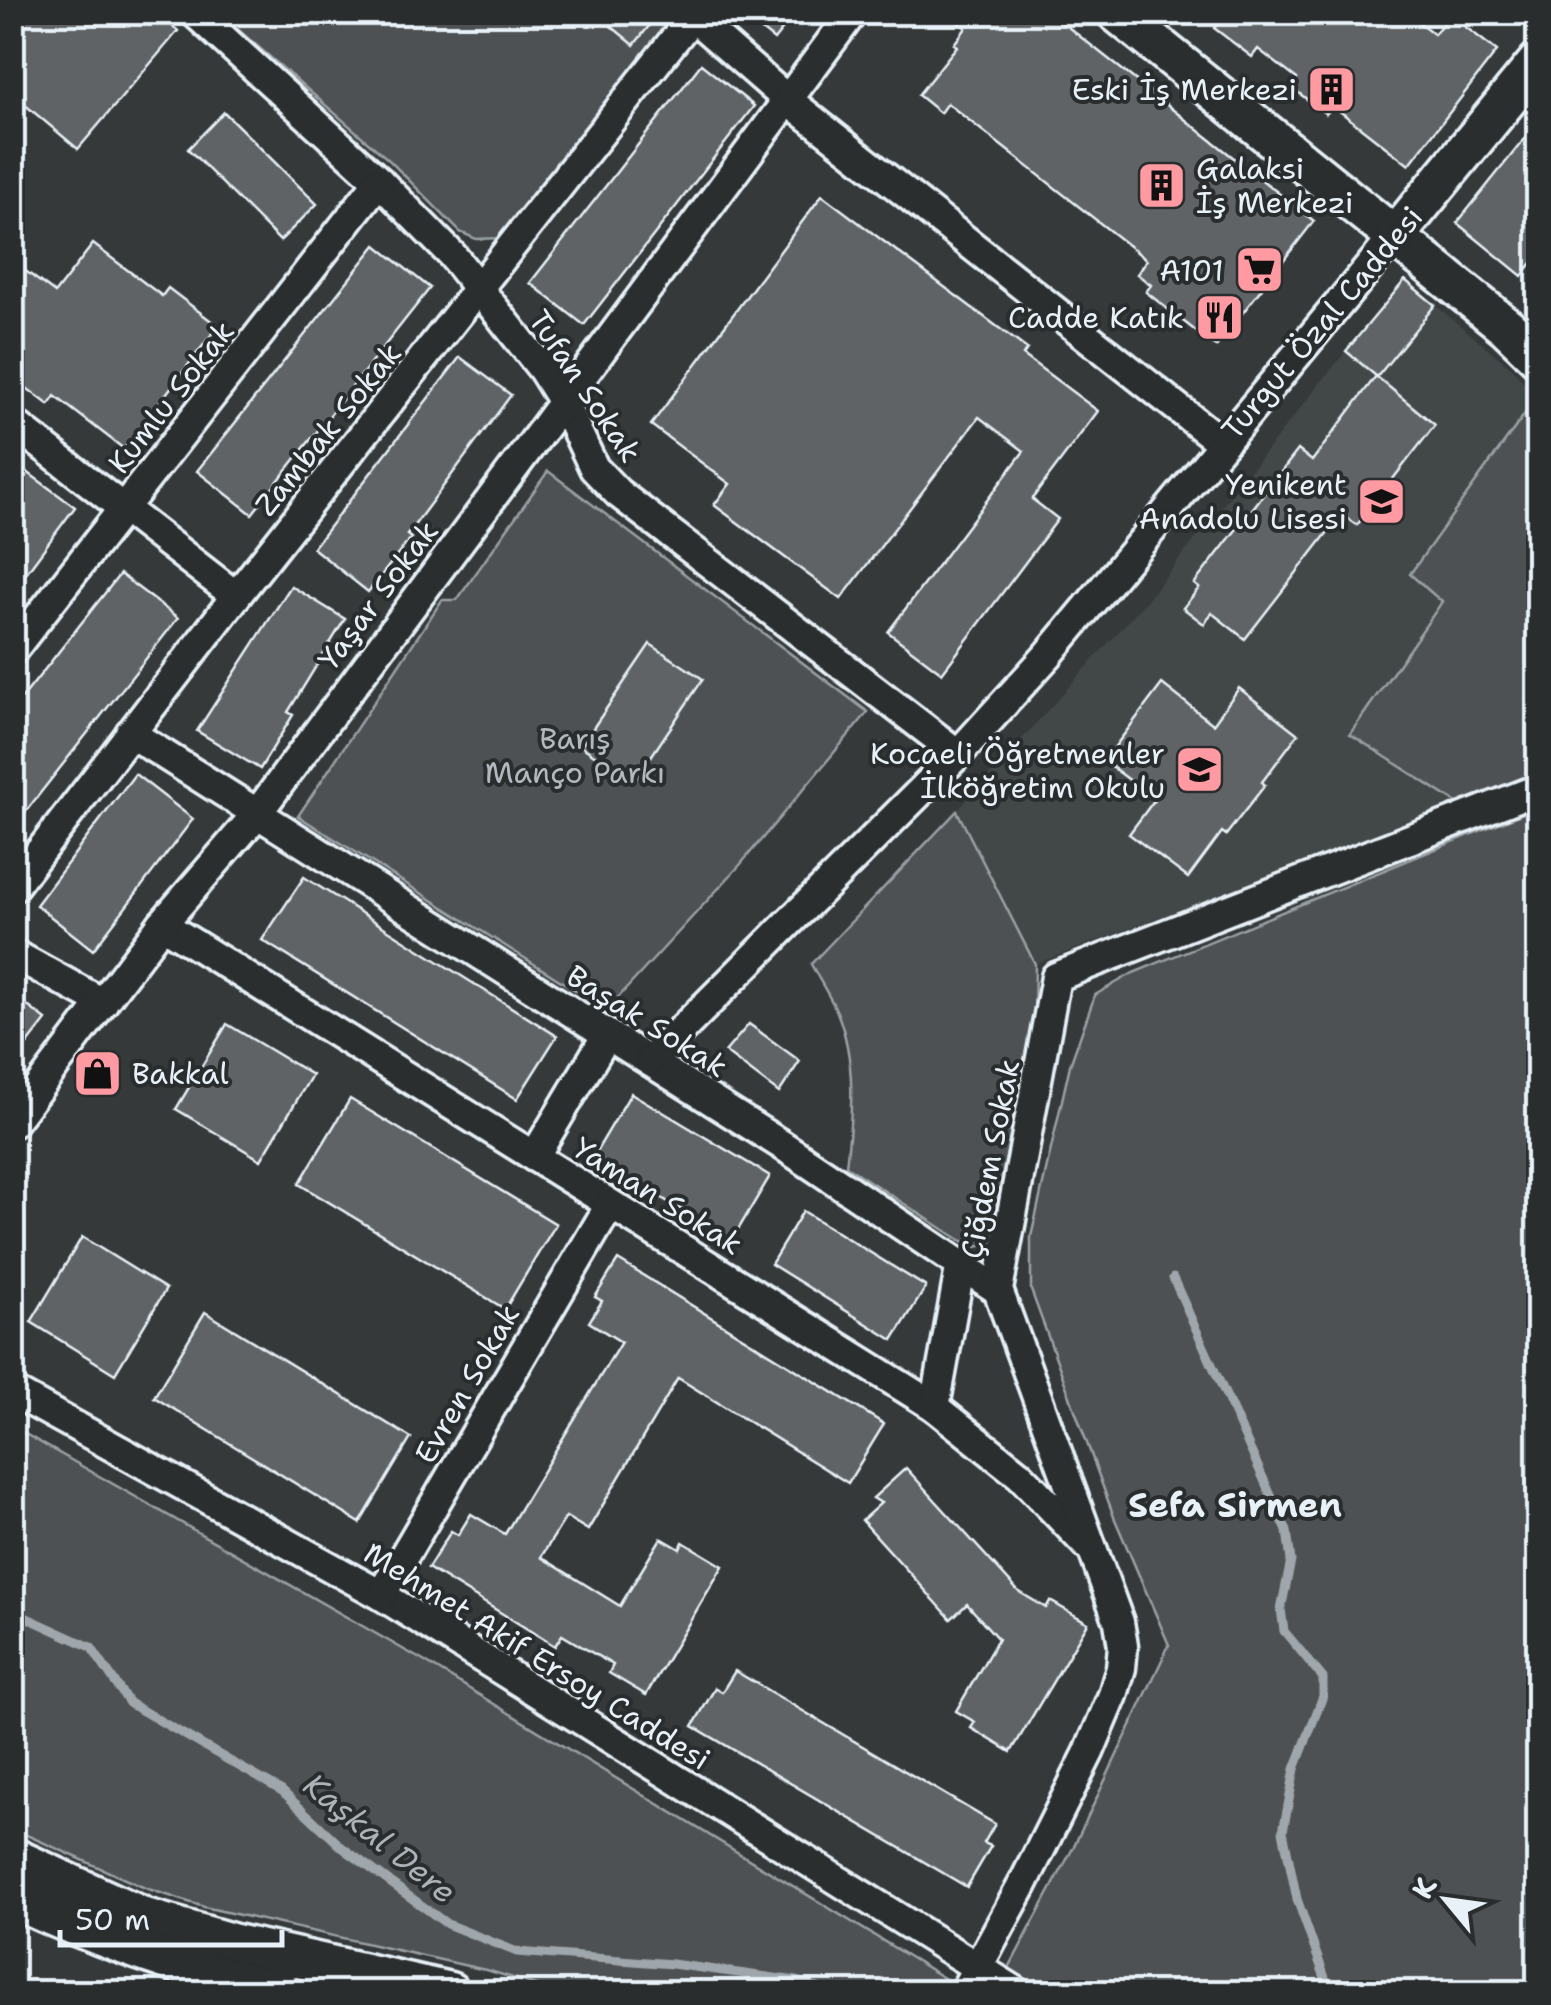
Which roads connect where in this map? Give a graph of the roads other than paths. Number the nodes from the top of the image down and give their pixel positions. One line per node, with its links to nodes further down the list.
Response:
1 (194, 12): 7 (street, Tufan Sokak)
2 (853, 12): 6 (street, Yaşar Sokak)
3 (1116, 12): 8 (street)
4 (695, 15): 6 (street); 9 (street, Zambak Sokak)
5 (1538, 62): 8 (street, Turgut Özal Caddesi)
6 (789, 101): 11 (street, Yaşar Sokak); 13 (street)
7 (379, 181): 9 (street, Tufan Sokak); 14 (street, Kumlu Sokak)
8 (1395, 236): 10 (street); 13 (street, Turgut Özal Caddesi)
9 (479, 291): 11 (street, Tufan Sokak); 15 (street, Zambak Sokak)
10 (1538, 357)
11 (563, 402): 18 (street, Tufan Sokak); 20 (street, Yaşar Sokak)
12 (12, 422): 14 (street)
13 (1222, 443): 18 (street, Turgut Özal Caddesi)
14 (125, 509): 15 (street); 16 (street, Kumlu Sokak)
15 (236, 596): 17 (street, Zambak Sokak)
16 (12, 651)
17 (130, 733): 20 (street, Başak Sokak); 21 (street, Zambak Sokak)
18 (958, 754): 26 (street, Turgut Özal Caddesi)
19 (1538, 789): 31 (street, Çiğdem Sokak)
20 (256, 814): 22 (street, Yaşar Sokak); 25 (street, Başak Sokak)
21 (12, 888)
22 (162, 924): 24 (street, Yaşar Sokak); 28 (street, Yaman Sokak)
23 (12, 953): 24 (street)
24 (102, 1004): 27 (street, Yaşar Sokak)
25 (606, 1035): 26 (street, Başak Sokak); 28 (street)
26 (650, 1061): 30 (street, Başak Sokak)
27 (12, 1123)
28 (534, 1157): 29 (street, Yaman Sokak)
29 (610, 1204): 33 (street, Yaman Sokak); 35 (street, Evren Sokak)
30 (960, 1263): 31 (street, Başak Sokak); 33 (street)
31 (998, 1290): 34 (street, Çiğdem Sokak)
32 (12, 1391): 35 (street, Mehmet Akif Ersoy Caddesi)
33 (934, 1407): 34 (street, Yaman Sokak)
34 (1095, 1554): 39 (street, Çiğdem Sokak)
35 (381, 1596): 39 (street, Mehmet Akif Ersoy Caddesi)
36 (12, 1857): 42 (street)
37 (12, 1898): 38 (street)
38 (183, 1966): 40 (street); 41 (street)
39 (971, 1981): 43 (street, Mehmet Akif Ersoy Caddesi)
40 (215, 1992)
41 (282, 1992)
42 (450, 1992)
43 (1017, 1992)

